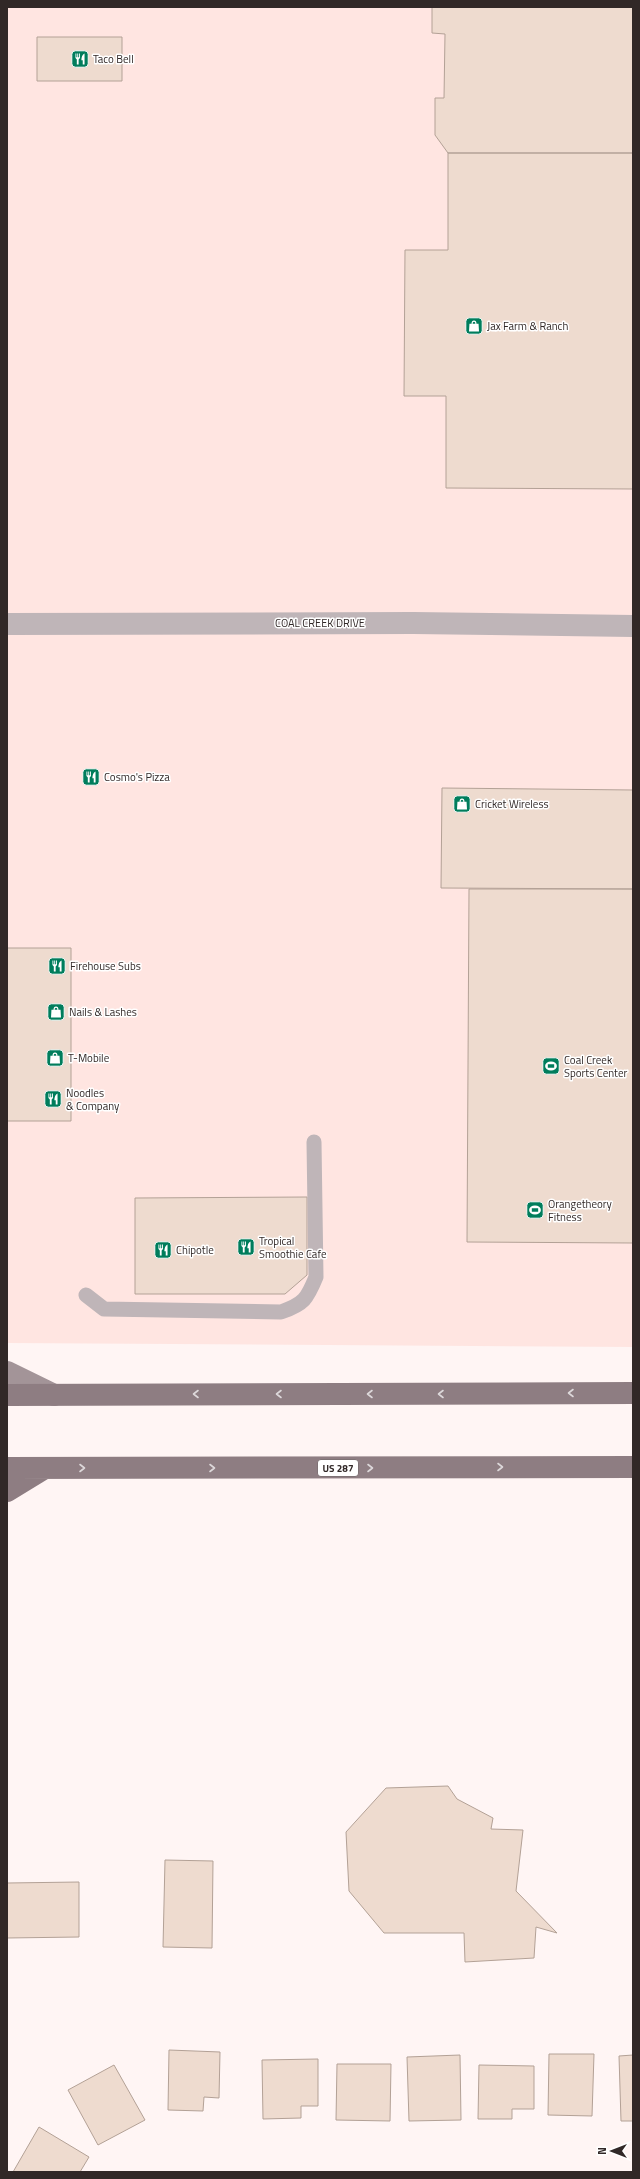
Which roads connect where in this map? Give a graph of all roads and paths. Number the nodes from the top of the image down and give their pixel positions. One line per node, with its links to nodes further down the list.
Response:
1 (7, 624): 2 (street, COAL CREEK DRIVE)
2 (633, 626)
3 (314, 1142): 4 (lane)
4 (86, 1295)
5 (7, 1372): 8 (main road)
6 (633, 1393): 8 (main road, one-way to 8)
7 (7, 1395): 8 (main road)
8 (54, 1395)
9 (633, 1467): 11 (main road, US 287, one-way to 9)
10 (7, 1468): 11 (main road, US 287)
11 (43, 1469): 12 (main road)
12 (7, 1491)

